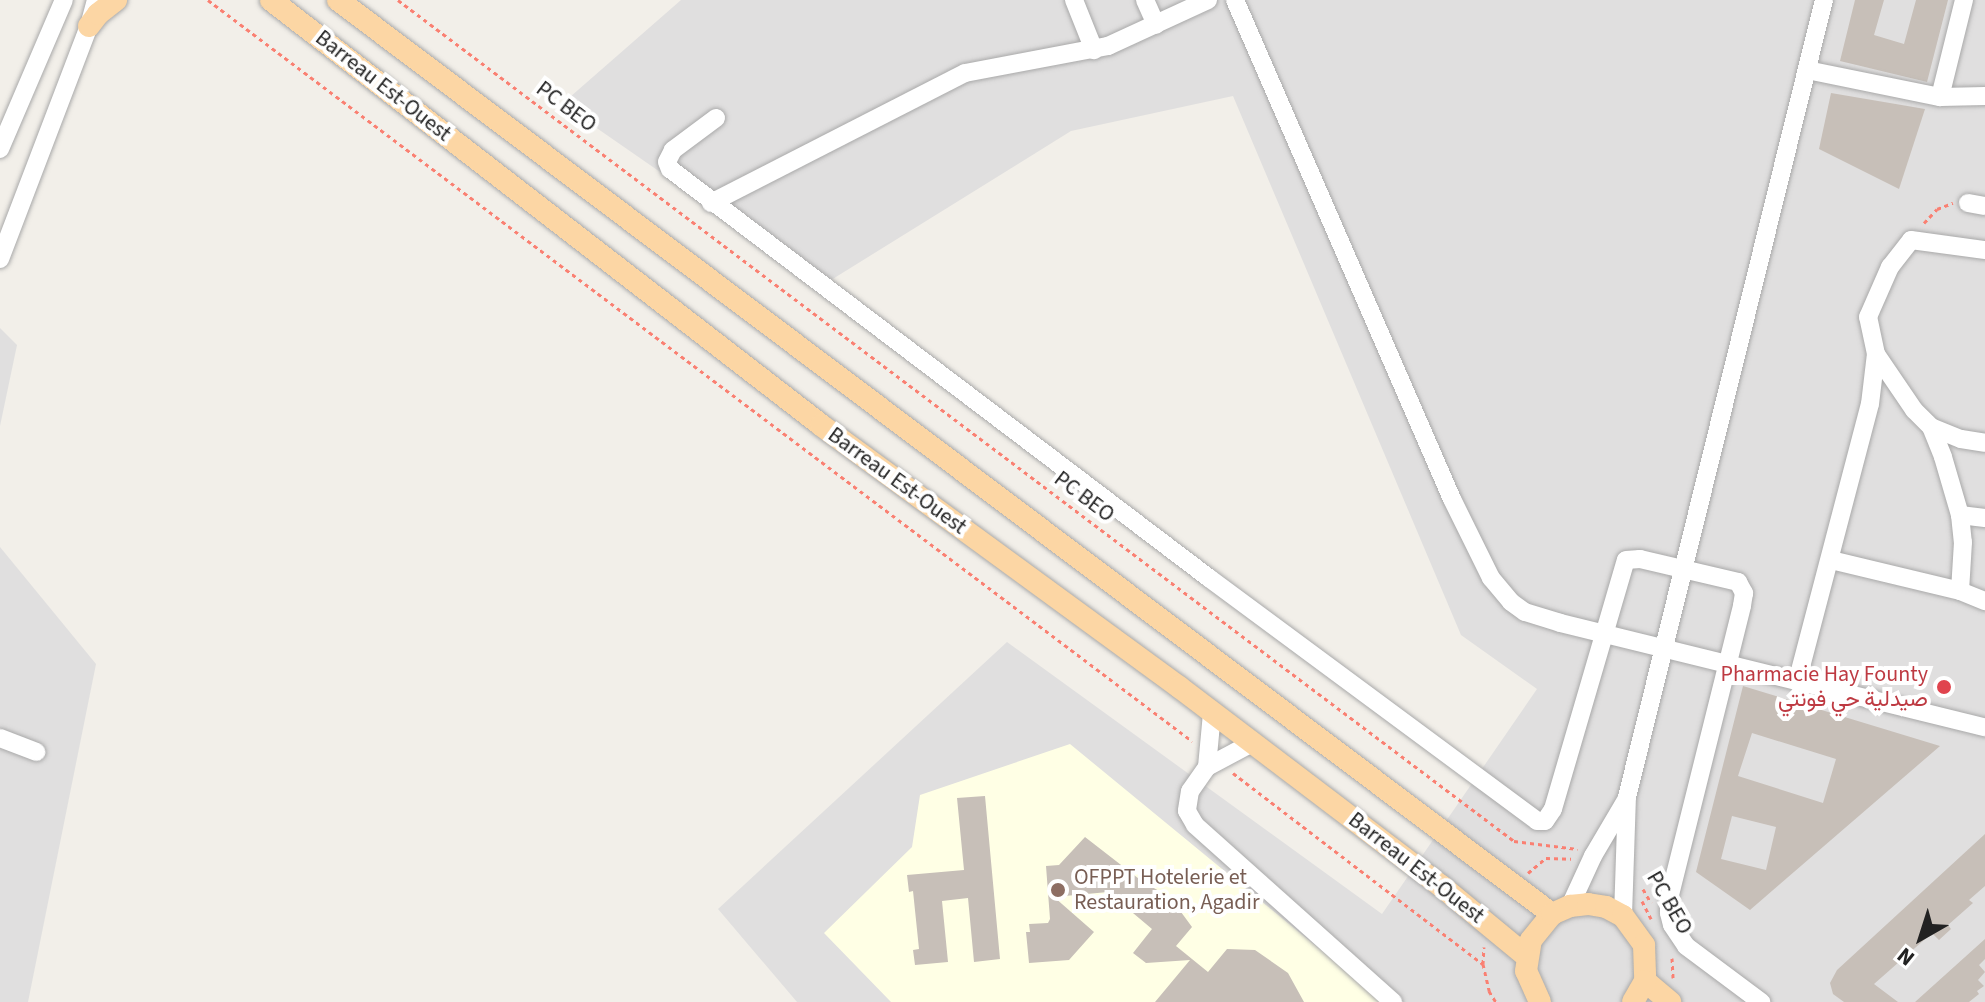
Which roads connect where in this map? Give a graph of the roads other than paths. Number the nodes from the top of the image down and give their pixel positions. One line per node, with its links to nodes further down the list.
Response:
1 (64, 0): 19 (street)
2 (96, 0): 13 (street)
3 (116, 0): 13 (main road)
4 (271, 0): 36 (main road, Barreau Est-Ouest)
5 (338, 0): 43 (main road, Barreau Est-Ouest)
6 (1074, 0): 14 (street)
7 (1145, 0): 12 (street)
8 (1208, 0): 12 (street)
9 (1235, 0): 32 (street)
10 (1824, 0): 15 (street)
11 (1964, 0): 17 (street)
12 (1156, 25): 14 (street)
13 (89, 26): 22 (street)
14 (1094, 50): 20 (street)
15 (1807, 70): 17 (street); 29 (street)
16 (1985, 96): 17 (street)
17 (1940, 97)
18 (716, 118): 20 (street)
19 (0, 149)
20 (711, 203): 32 (street)
21 (1985, 250): 23 (street)
22 (0, 259)
23 (1876, 354): 24 (street); 28 (street)
24 (1931, 427): 25 (street); 26 (street)
25 (1985, 443)
26 (1960, 515): 27 (street); 30 (street)
27 (1985, 518)
28 (1831, 560): 30 (street); 35 (street)
29 (1685, 568): 32 (street); 33 (street); 34 (street)
30 (1960, 591): 31 (street)
31 (1985, 601)
32 (1604, 634): 33 (street)
33 (1664, 648): 34 (street); 42 (street)
34 (1729, 662): 35 (street); 51 (street)
35 (1797, 682): 37 (street)
36 (1212, 713): 39 (main road, Barreau Est-Ouest); 41 (street)
37 (1985, 727)
38 (0, 738): 40 (street)
39 (1252, 743): 41 (street); 45 (main road, Barreau Est-Ouest)
40 (36, 752)
41 (1211, 761): 47 (street)
42 (1627, 797): 43 (street); 44 (street)
43 (1561, 910): 44 (main road); 45 (main road)
44 (1623, 916): 46 (main road)
45 (1526, 956): 48 (main road)
46 (1645, 981): 49 (main road); 50 (main road)
47 (1393, 1002)
48 (1540, 1002)
49 (1633, 1002)
50 (1670, 1002)
51 (1761, 1002)

